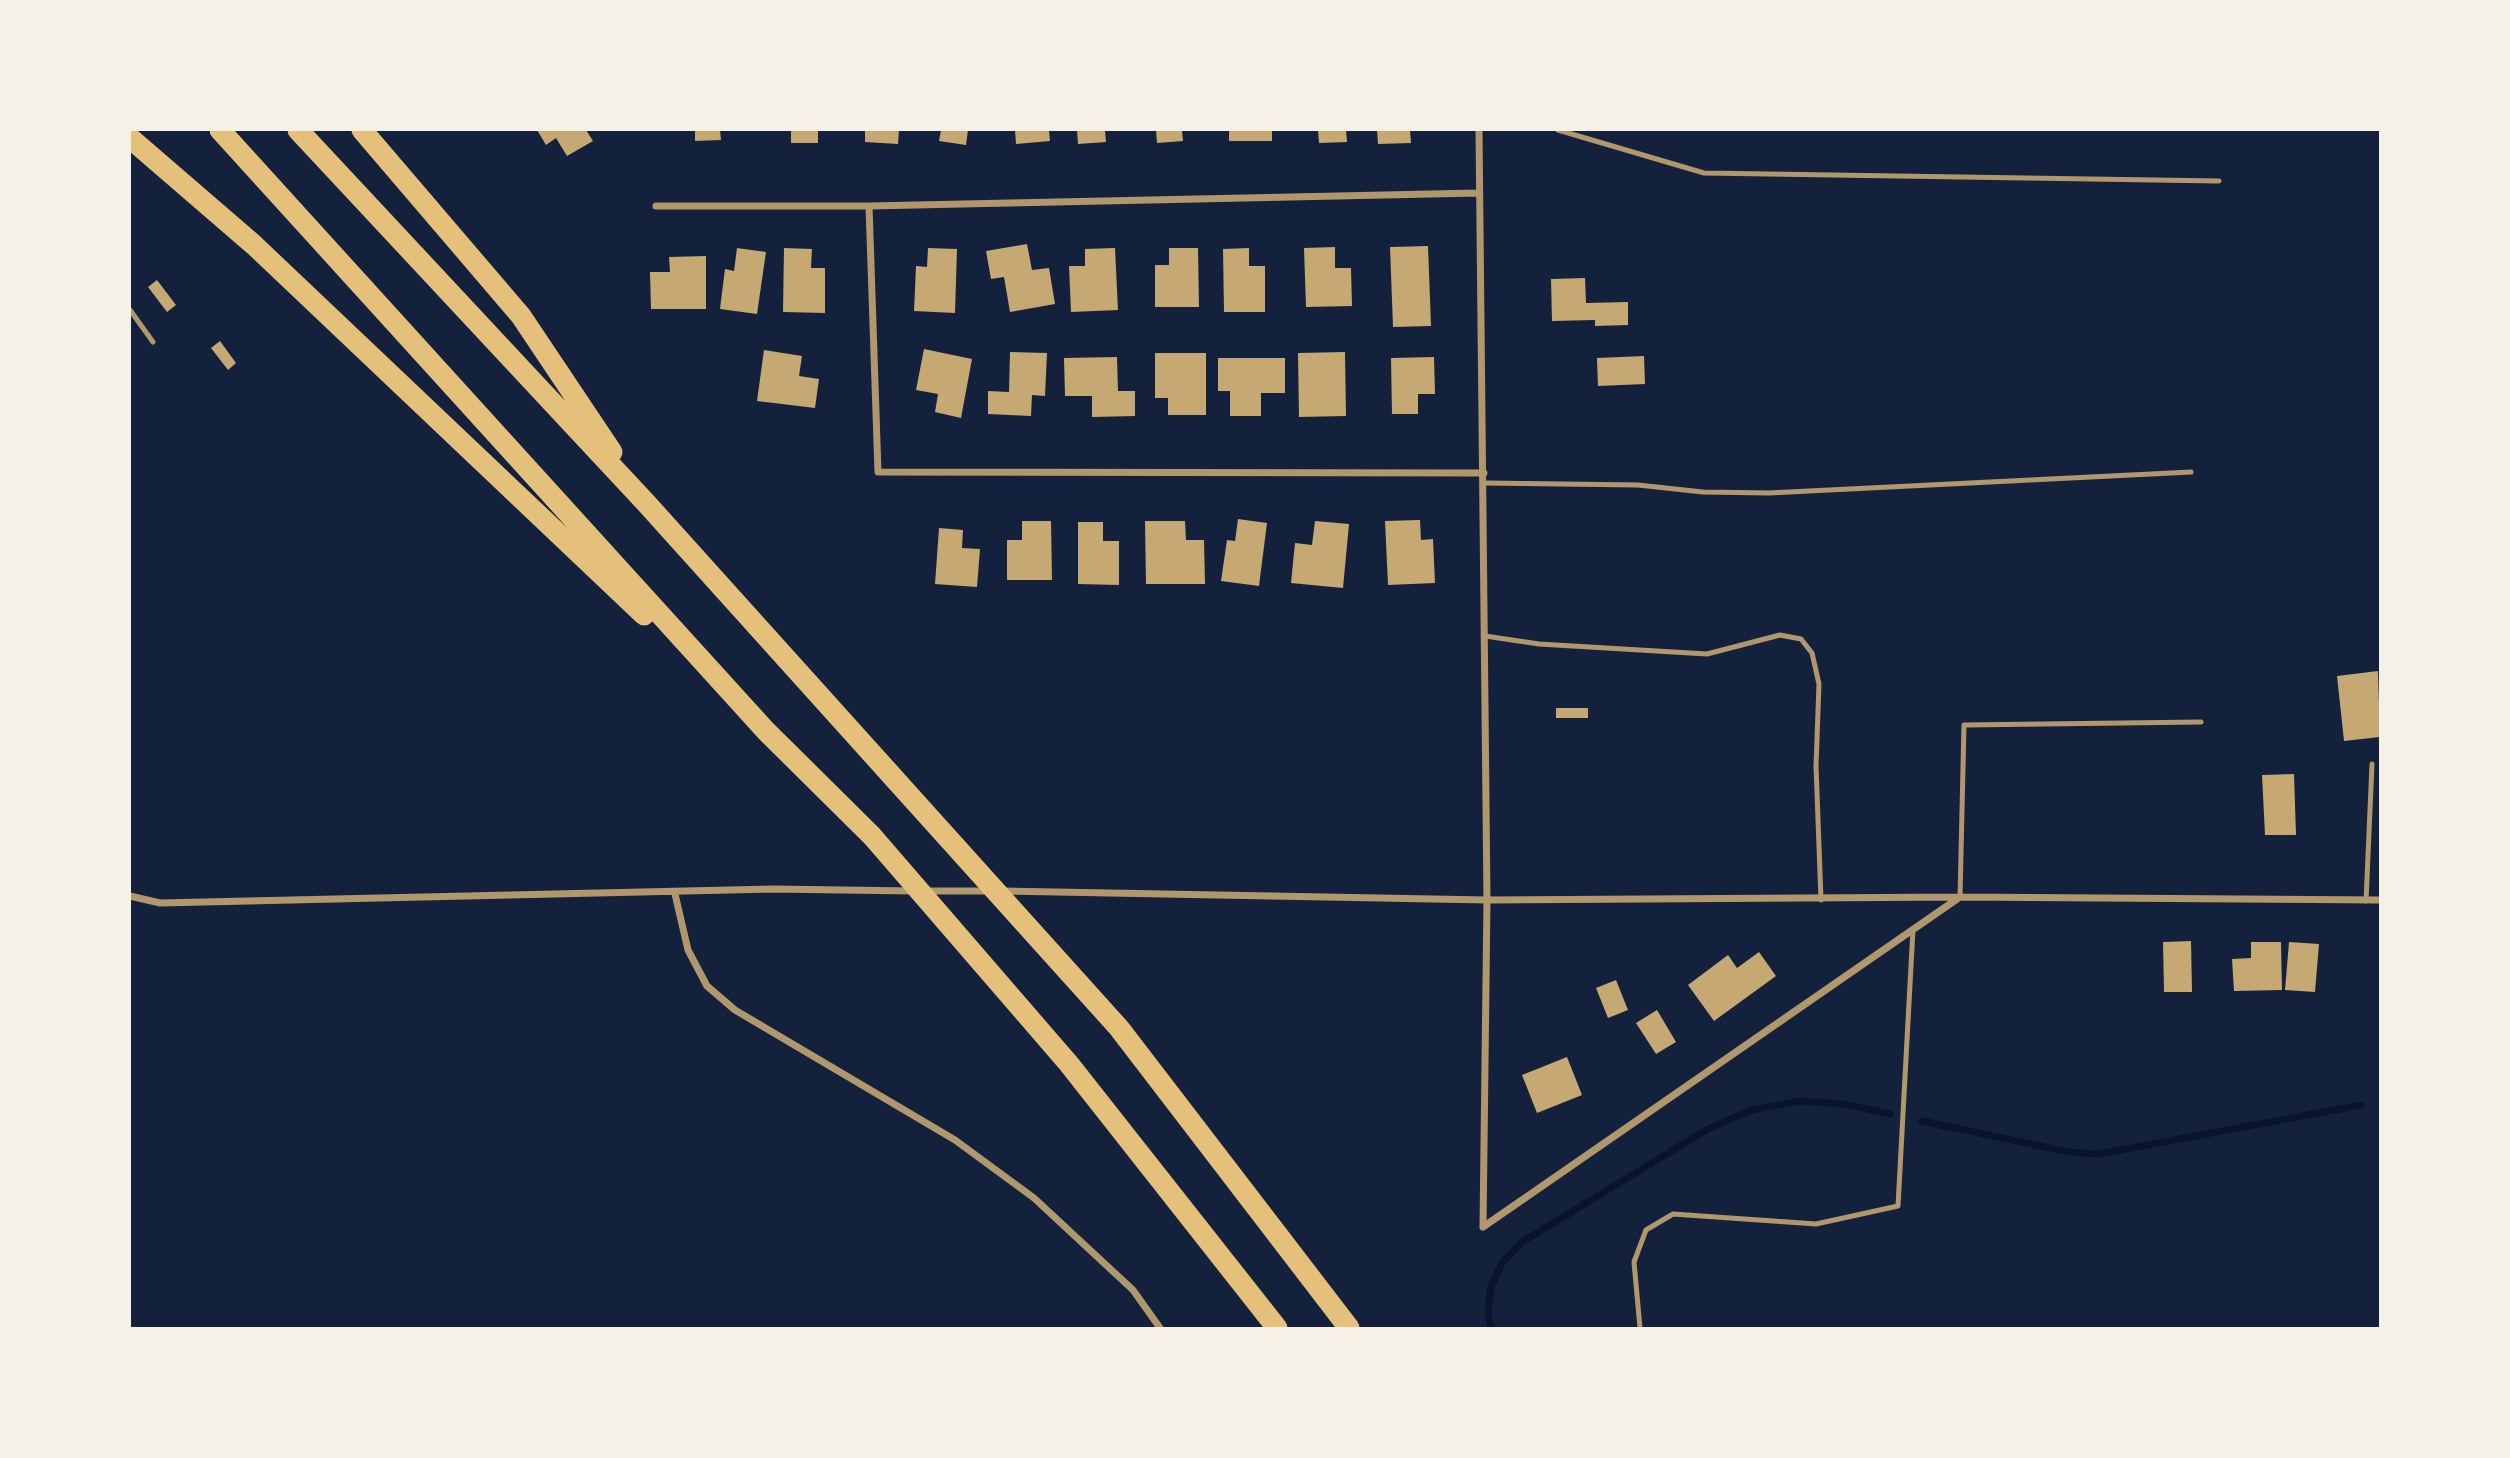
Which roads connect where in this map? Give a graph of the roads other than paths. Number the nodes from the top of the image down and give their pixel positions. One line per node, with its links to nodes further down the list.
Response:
1 (220, 130): 19 (highway)
2 (298, 130): 16 (highway)
3 (362, 130): 16 (highway)
4 (1479, 130): 8 (street)
5 (1558, 130): 7 (lane)
6 (130, 138): 19 (highway)
7 (2219, 181)
8 (1478, 193): 10 (street); 14 (street)
9 (656, 206): 10 (street)
10 (869, 206): 14 (street)
11 (130, 310): 12 (lane)
12 (153, 342)
13 (2191, 472): 15 (lane)
14 (1484, 473): 15 (street)
15 (1484, 483): 17 (street)
16 (647, 503): 31 (highway)
17 (1485, 636): 24 (street); 25 (lane)
18 (2201, 722): 23 (lane)
19 (766, 731): 30 (highway)
20 (2372, 764): 27 (lane)
21 (675, 894): 22 (street); 24 (street); 29 (street)
22 (130, 896)
23 (1960, 897): 25 (street); 27 (street); 28 (street)
24 (1487, 900): 25 (street); 28 (street)
25 (1821, 900)
26 (2381, 900): 27 (street)
27 (2366, 901)
28 (1913, 929): 32 (lane)
29 (1160, 1328)
30 (1277, 1328)
31 (1349, 1328)
32 (1640, 1328)

